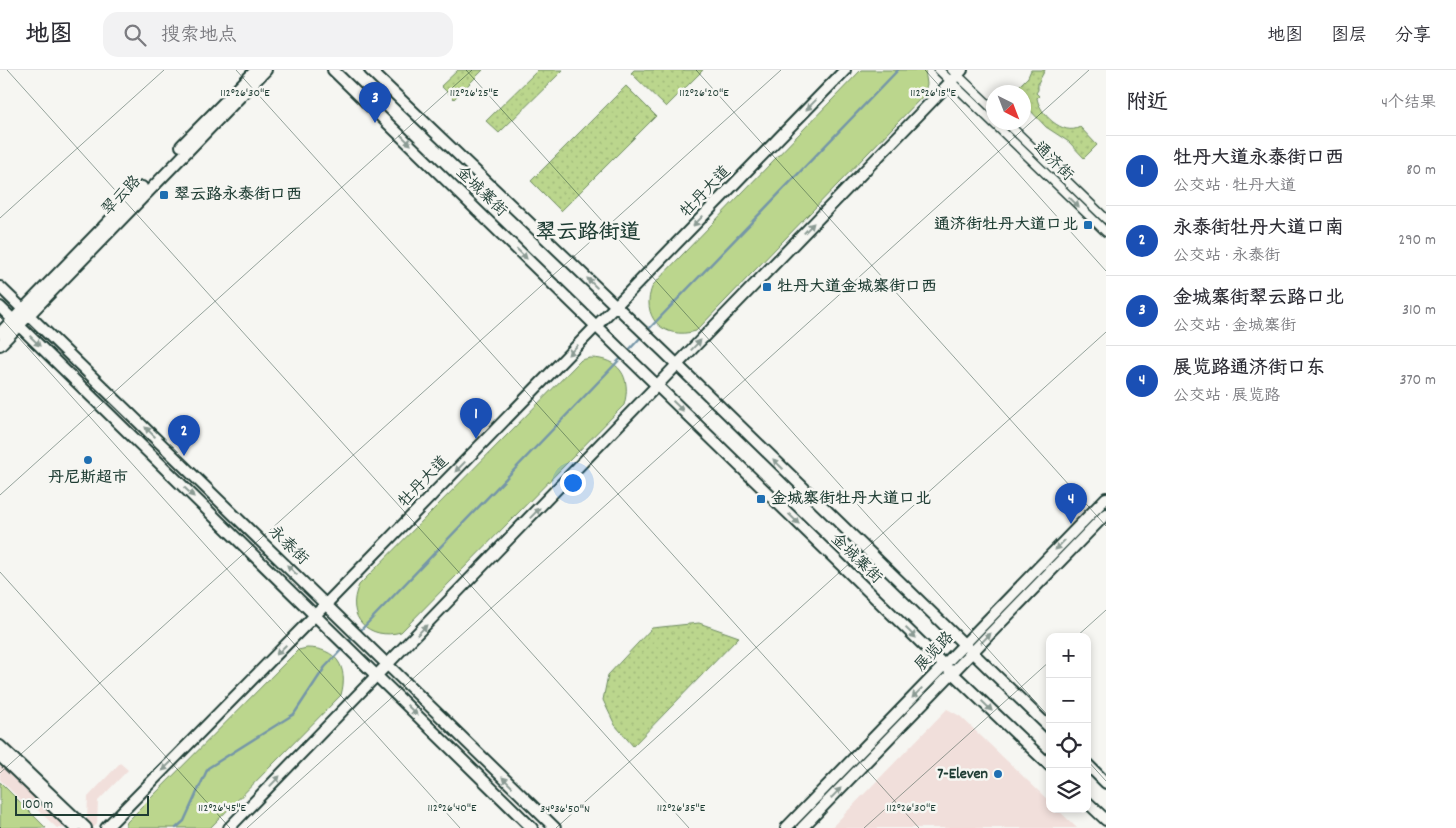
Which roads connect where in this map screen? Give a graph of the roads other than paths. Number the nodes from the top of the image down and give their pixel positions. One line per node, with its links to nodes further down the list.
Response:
1 (256, 70): 15 (main road, 翠云路)
2 (266, 70): 15 (main road, 翠云路)
3 (333, 70): 17 (main road, 金城寨街, one-way to 17)
4 (370, 70): 13 (main road, 金城寨街, one-way to 4)
5 (846, 70): 13 (main road, 牡丹大道, one-way to 13)
6 (939, 70): 7 (street, 通济街)
7 (955, 74): 8 (street, 通济街); 11 (street, 通济街, one-way to 11); 20 (main road, one-way to 7)
8 (986, 103)
9 (1014, 130): 10 (street, 通济街)
10 (1106, 219)
11 (1106, 232)
12 (0, 287): 15 (main road, 永泰街)
13 (616, 306): 17 (main road, 牡丹大道); 20 (main road, 金城寨街)
14 (0, 308): 16 (main road, 永泰街)
15 (26, 312): 16 (main road, 翠云路); 24 (main road, 永泰街, one-way to 15)
16 (16, 323): 18 (main road, 翠云路); 19 (main road, 翠云路); 25 (main road, 永泰街, one-way to 25)
17 (597, 326): 21 (main road, 金城寨街); 24 (main road, 牡丹大道, one-way to 24)
18 (0, 334)
19 (0, 345)
20 (677, 365): 21 (main road); 26 (main road, 金城寨街, one-way to 20)
21 (657, 386): 28 (main road, one-way to 21); 29 (main road, 金城寨街, one-way to 29)
22 (1106, 498): 26 (main road, 展览路, one-way to 26)
23 (1106, 514): 27 (main road, 展览路, one-way to 23)
24 (326, 604): 25 (main road, 牡丹大道); 28 (main road, 永泰街)
25 (315, 616): 31 (main road, 永泰街); 42 (main road, 牡丹大道, one-way to 42)
26 (963, 645): 27 (main road, 金城寨街); 29 (main road, 展览路)
27 (971, 653): 30 (main road, 展览路); 32 (main road, 金城寨街)
28 (388, 665): 31 (main road); 45 (main road, 永泰街, one-way to 28)
29 (944, 665): 30 (main road, 金城寨街); 46 (main road, 展览路, one-way to 46)
30 (952, 672): 35 (main road, 金城寨街, one-way to 35); 47 (main road, 展览路, one-way to 30)
31 (377, 676): 43 (main road, one-way to 31); 44 (main road, 永泰街, one-way to 44)
32 (1046, 724)
33 (0, 746): 41 (main road)
34 (0, 756): 40 (main road)
35 (1046, 762)
36 (1091, 768): 37 (main road)
37 (1106, 782)
38 (1091, 806): 39 (main road)
39 (1106, 820)
40 (75, 828)
41 (86, 828)
42 (106, 828)
43 (228, 828)
44 (532, 828)
45 (555, 828)
46 (786, 828)
47 (802, 828)

